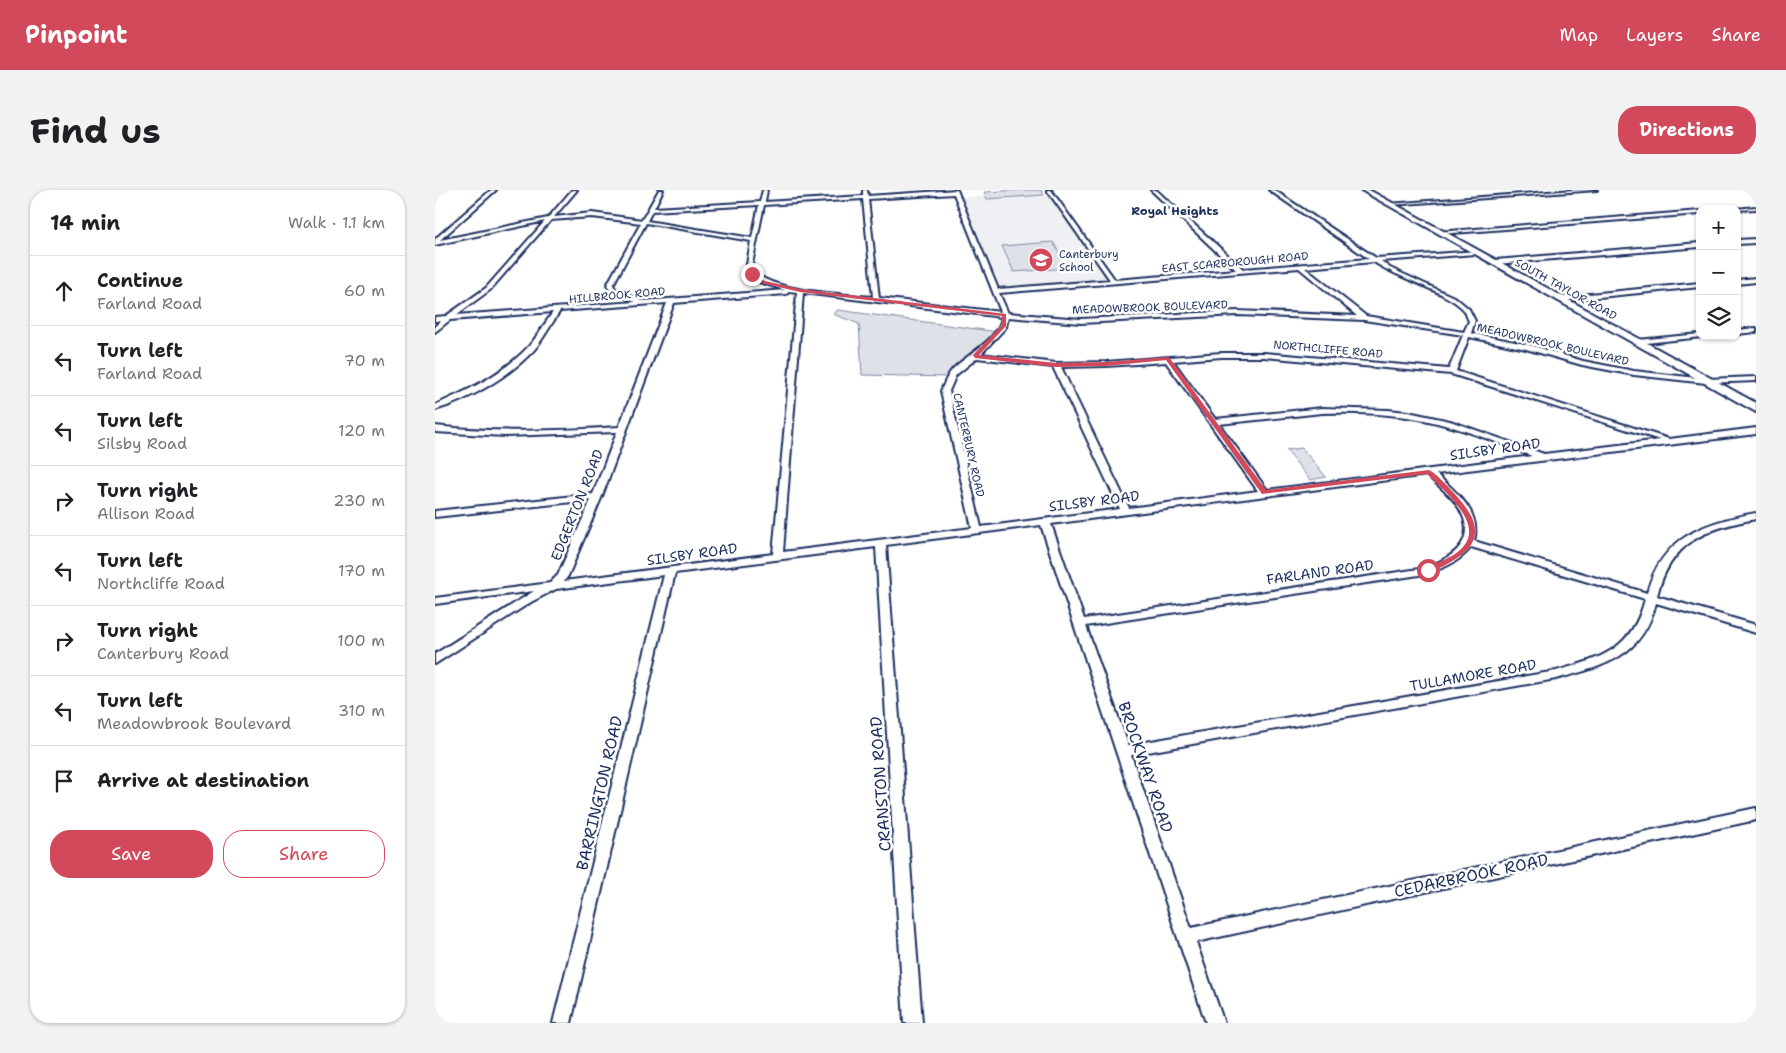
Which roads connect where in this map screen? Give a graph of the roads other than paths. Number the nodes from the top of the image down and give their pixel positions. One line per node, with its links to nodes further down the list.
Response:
1 (494, 190): 24 (street)
2 (575, 190): 19 (street)
3 (661, 190): 17 (street)
4 (765, 190): 13 (street, MEADOWBROOK BOULEVARD)
5 (865, 190): 12 (street)
6 (1049, 190): 33 (street)
7 (1153, 190): 31 (street)
8 (1271, 190): 28 (street)
9 (1364, 190): 14 (main road, SOUTH TAYLOR ROAD)
10 (1595, 190): 14 (street)
11 (956, 191): 12 (street); 37 (street)
12 (866, 197): 13 (street); 39 (street)
13 (762, 203): 17 (street); 22 (street, MEADOWBROOK BOULEVARD)
14 (1390, 204): 21 (main road, SOUTH TAYLOR ROAD)
15 (1756, 208): 16 (street)
16 (1741, 209)
17 (650, 210): 20 (street)
18 (1696, 212): 21 (street)
19 (549, 220): 20 (street); 24 (street); 44 (street)
20 (643, 222): 22 (street); 41 (street)
21 (1440, 232): 27 (main road, SOUTH TAYLOR ROAD)
22 (753, 240): 36 (street, MEADOWBROOK BOULEVARD)
23 (1756, 241): 25 (street)
24 (435, 242)
25 (1741, 242)
26 (1696, 245): 29 (street)
27 (1476, 252): 28 (street, EAST SCARBOROUGH ROAD); 29 (main road, SOUTH TAYLOR ROAD)
28 (1375, 260): 30 (street, EAST SCARBOROUGH ROAD); 50 (street)
29 (1495, 262): 38 (main road, SOUTH TAYLOR ROAD)
30 (1301, 267): 31 (street, EAST SCARBOROUGH ROAD); 45 (street)
31 (1241, 272): 33 (street, EAST SCARBOROUGH ROAD)
32 (1756, 280): 34 (street)
33 (1114, 282): 37 (street, EAST SCARBOROUGH ROAD)
34 (1741, 282)
35 (1696, 286): 38 (street)
36 (800, 291): 39 (street, MEADOWBROOK BOULEVARD); 40 (street, HILLBROOK ROAD); 77 (street)
37 (997, 291): 43 (street)
38 (1559, 298): 52 (main road, SOUTH TAYLOR ROAD)
39 (876, 299): 43 (street, MEADOWBROOK BOULEVARD)
40 (671, 300): 41 (street, HILLBROOK ROAD); 63 (street, EDGERTON ROAD)
41 (645, 302): 42 (street, HILLBROOK ROAD)
42 (558, 310): 44 (street, HILLBROOK ROAD); 59 (street)
43 (1005, 315): 45 (street, MEADOWBROOK BOULEVARD); 53 (street, CANTERBURY ROAD)
44 (447, 318): 46 (street, HILLBROOK ROAD); 47 (street)
45 (1364, 318): 50 (street, MEADOWBROOK BOULEVARD)
46 (435, 319)
47 (435, 330)
48 (1756, 330): 49 (street)
49 (1741, 332)
50 (1467, 334): 56 (street); 58 (street, MEADOWBROOK BOULEVARD)
51 (1696, 336): 52 (street)
52 (1637, 342): 58 (main road, SOUTH TAYLOR ROAD)
53 (975, 356): 55 (street, NORTHCLIFFE ROAD); 74 (street, CANTERBURY ROAD)
54 (1167, 358): 55 (street, NORTHCLIFFE ROAD); 56 (street, NORTHCLIFFE ROAD); 61 (street)
55 (1056, 365): 70 (street)
56 (1452, 372): 65 (street, NORTHCLIFFE ROAD)
57 (1756, 379): 58 (street, MEADOWBROOK BOULEVARD)
58 (1706, 381): 60 (main road, SOUTH TAYLOR ROAD)
59 (435, 408)
60 (1756, 408)
61 (1212, 422): 66 (street); 68 (street)
62 (435, 429): 63 (street)
63 (622, 429): 69 (street, EDGERTON ROAD)
64 (1756, 431): 65 (street, SILSBY ROAD)
65 (1669, 440): 66 (street, SILSBY ROAD)
66 (1543, 457): 67 (street, SILSBY ROAD)
67 (1429, 472): 68 (street, SILSBY ROAD); 76 (street)
68 (1264, 493): 70 (street, SILSBY ROAD)
69 (597, 496): 71 (street); 79 (street, EDGERTON ROAD)
70 (1126, 511): 73 (street, SILSBY ROAD)
71 (435, 514)
72 (1756, 516): 80 (street, TULLAMORE ROAD)
73 (1045, 522): 74 (street, SILSBY ROAD); 82 (street, BROCKWAY ROAD)
74 (977, 530): 75 (street, SILSBY ROAD)
75 (881, 543): 77 (street, SILSBY ROAD); 89 (street, CRANSTON ROAD)
76 (1469, 543): 80 (street); 82 (street, FARLAND ROAD)
77 (778, 556): 78 (street, SILSBY ROAD)
78 (669, 571): 79 (street, SILSBY ROAD); 88 (street, BARRINGTON ROAD)
79 (553, 586): 81 (street, SILSBY ROAD); 84 (street, EDGERTON ROAD)
80 (1652, 598): 83 (street); 85 (street, TULLAMORE ROAD)
81 (435, 601)
82 (1080, 623): 85 (street, BROCKWAY ROAD)
83 (1756, 629)
84 (435, 660)
85 (1123, 751): 87 (street, BROCKWAY ROAD)
86 (1756, 814): 87 (street, CEDARBROOK ROAD)
87 (1185, 937): 90 (street, BROCKWAY ROAD)
88 (562, 1023)
89 (913, 1023)
90 (1215, 1023)

